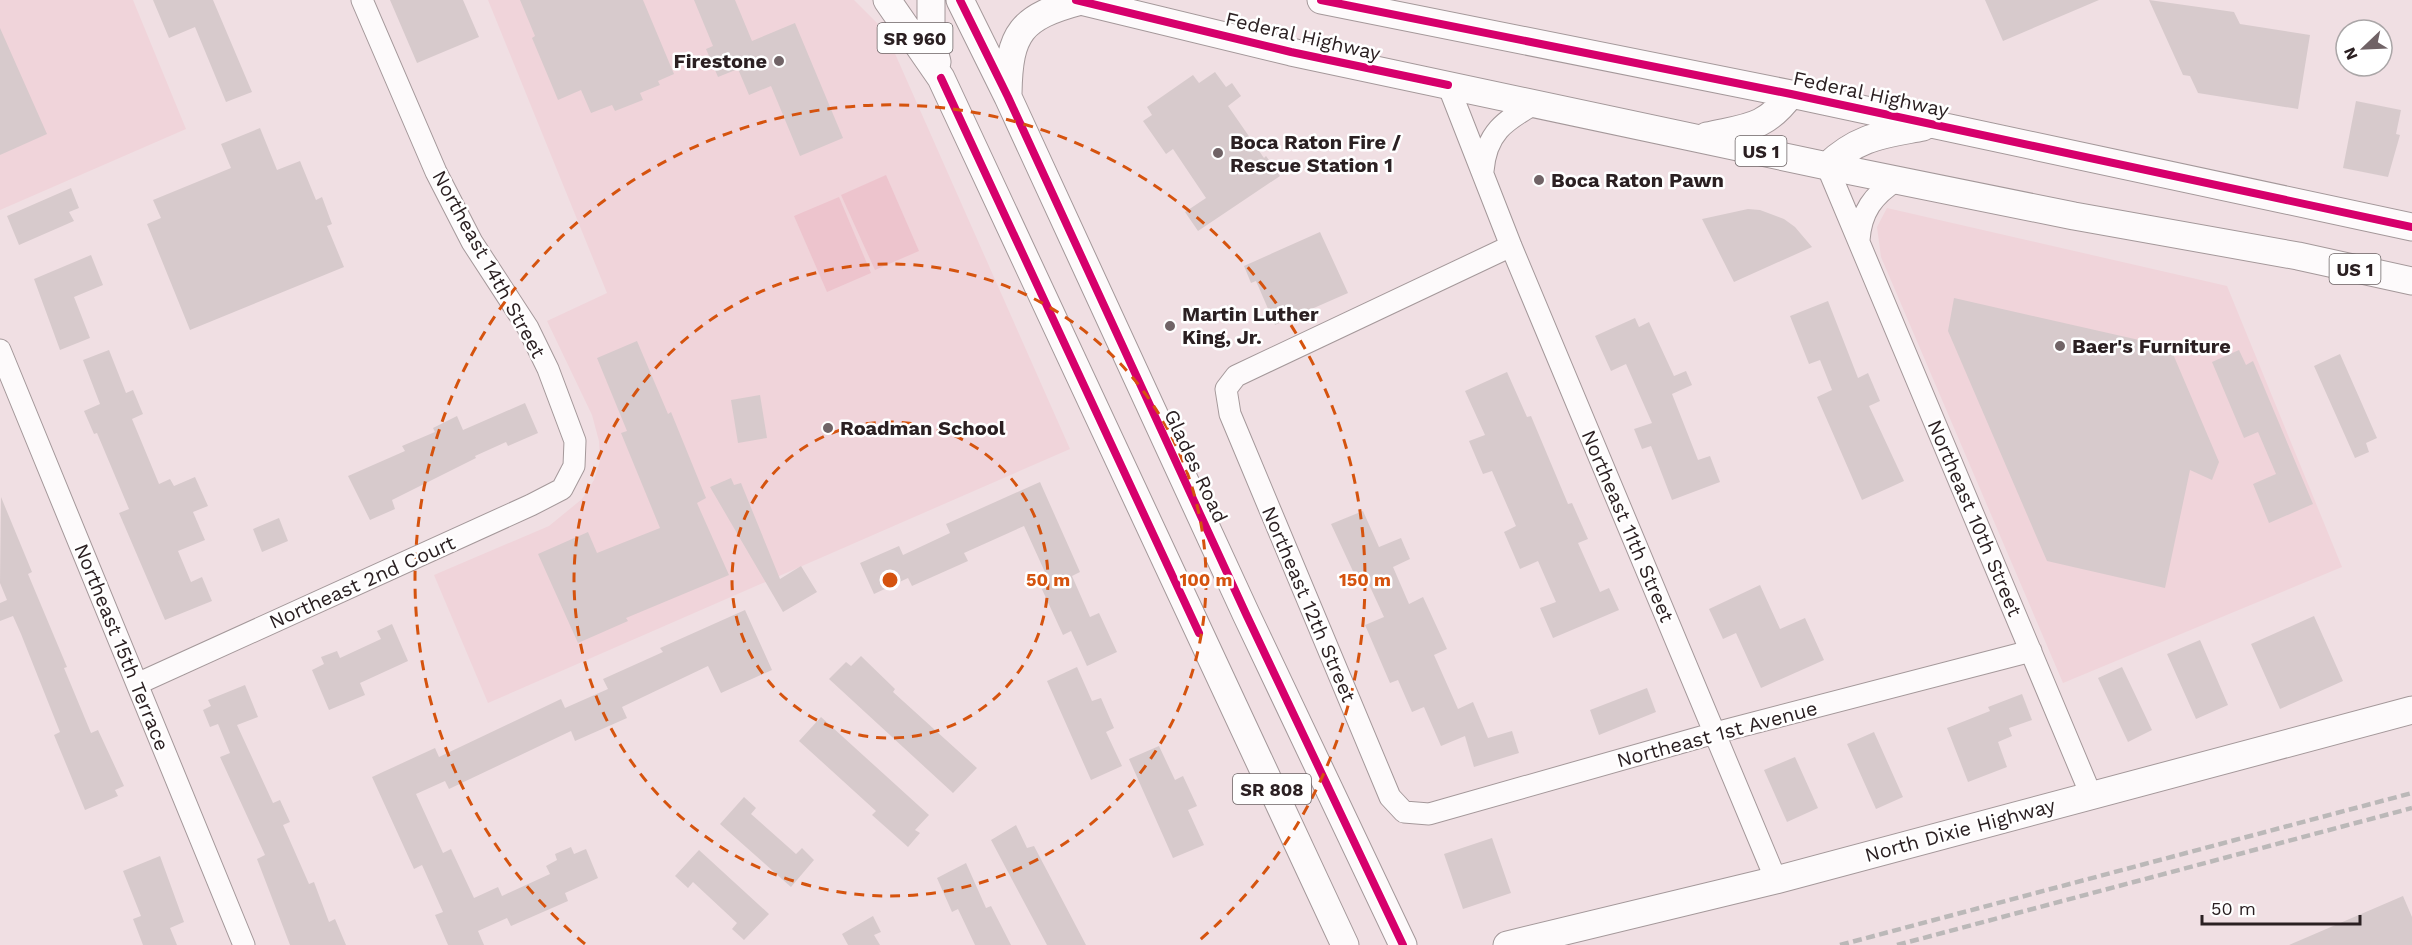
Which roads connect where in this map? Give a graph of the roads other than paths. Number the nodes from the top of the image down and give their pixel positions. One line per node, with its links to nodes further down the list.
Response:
1 (362, 0): 23 (street, Northeast 14th Street)
2 (886, 0): 8 (main road, SR 960)
3 (931, 0): 8 (main road)
4 (960, 0): 11 (main road, Glades Road / SR 808)
5 (1321, 0): 7 (main road, Federal Highway)
6 (1078, 1): 9 (main road, Federal Highway / US 1); 11 (main road)
7 (1386, 7): 10 (main road, Federal Highway)
8 (941, 78): 24 (main road, SR 960)
9 (1448, 85): 12 (main road, Federal Highway / US 1); 16 (street, Northeast 11th Street)
10 (1791, 94): 13 (main road, Federal Highway); 14 (main road)
11 (1008, 97): 34 (main road, Glades Road / SR 808)
12 (1536, 103): 14 (main road, Federal Highway / US 1); 16 (street)
13 (1936, 125): 15 (main road); 18 (main road, Federal Highway)
14 (1698, 138): 15 (main road, Federal Highway / US 1)
15 (1827, 166): 17 (main road, Federal Highway / US 1); 19 (street, Northeast 10th Street)
16 (1483, 172): 20 (street, Northeast 11th Street)
17 (1897, 180): 19 (street); 21 (main road, Federal Highway / US 1)
18 (2412, 227)
19 (1859, 241): 25 (street, Northeast 10th Street)
20 (1511, 246): 28 (street, Northeast 11th Street); 30 (street, Northeast 12th Street)
21 (2412, 281)
22 (0, 350): 26 (street, Northeast 15th Terrace)
23 (574, 466): 26 (street, Northeast 2nd Court)
24 (1199, 633): 33 (main road, SR 808)
25 (2031, 651): 28 (street, Northeast 1st Avenue); 29 (street, Northeast 10th Street)
26 (137, 684): 32 (street, Northeast 15th Terrace)
27 (2412, 710): 29 (main road, North Dixie Highway)
28 (1715, 734): 30 (street, Northeast 1st Avenue); 31 (street, Northeast 11th Street)
29 (2091, 795): 31 (main road, North Dixie Highway)
30 (1404, 813)
31 (1776, 880): 35 (main road, North Dixie Highway)
32 (244, 945)
33 (1345, 945)
34 (1403, 945)
35 (1507, 945)

